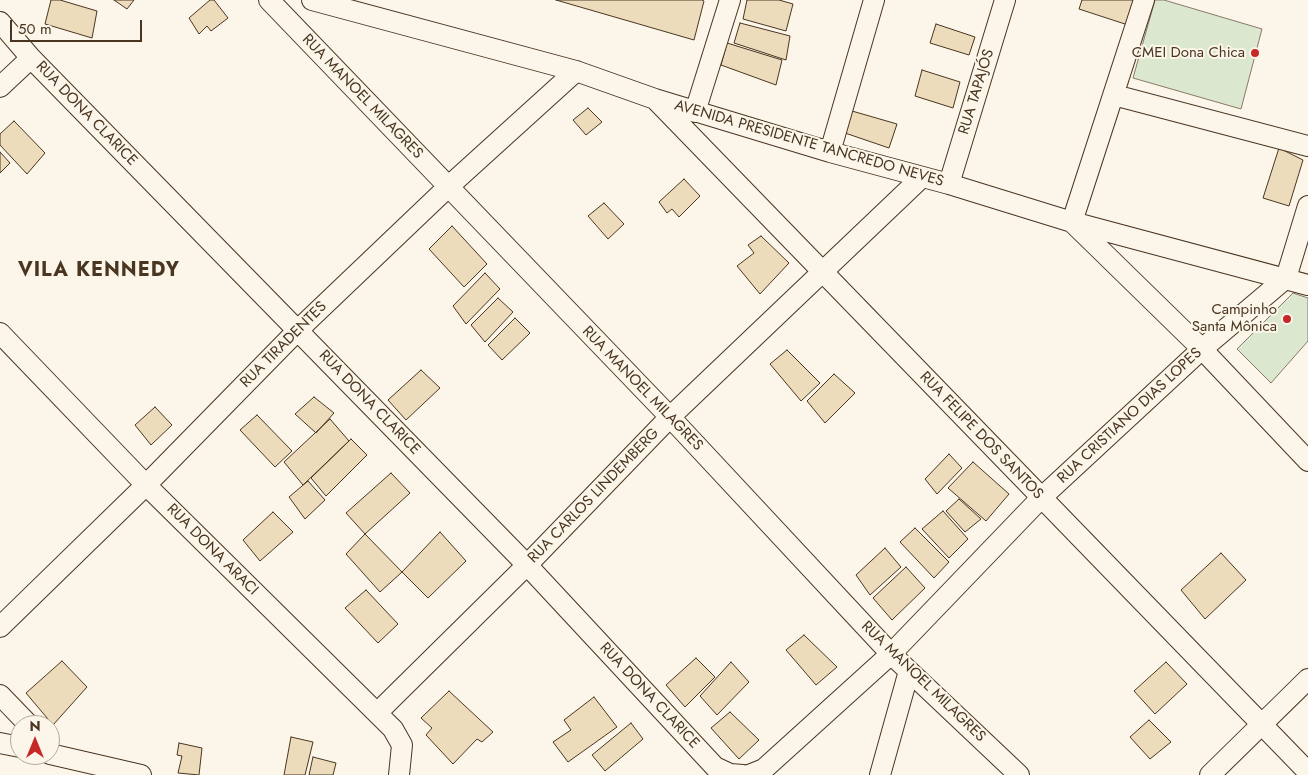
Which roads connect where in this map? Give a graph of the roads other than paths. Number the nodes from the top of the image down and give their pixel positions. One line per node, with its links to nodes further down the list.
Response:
1 (269, 0): 18 (street, RUA MANOEL MILAGRES)
2 (312, 0): 9 (street, AVENIDA PRESIDENTE TANCREDO NEVES)
3 (730, 0): 13 (street)
4 (874, 0): 15 (street)
5 (1005, 0): 17 (street, RUA TAPAJÓS)
6 (1144, 0): 11 (street)
7 (0, 22): 8 (street, RUA DONA CLARICE)
8 (31, 58): 10 (street); 24 (street, RUA DONA CLARICE)
9 (576, 71): 12 (street, AVENIDA PRESIDENTE TANCREDO NEVES); 18 (street, RUA TIRADENTES)
10 (0, 88)
11 (1114, 95): 14 (street); 20 (street)
12 (656, 99): 13 (street, AVENIDA PRESIDENTE TANCREDO NEVES); 21 (street, RUA FELIPE DOS SANTOS)
13 (696, 112): 15 (street, AVENIDA PRESIDENTE TANCREDO NEVES)
14 (1308, 146)
15 (830, 152): 16 (street, AVENIDA PRESIDENTE TANCREDO NEVES)
16 (921, 178): 17 (street, AVENIDA PRESIDENTE TANCREDO NEVES); 21 (street, RUA CARLOS LINDEMBERG)
17 (949, 184): 20 (street, AVENIDA PRESIDENTE TANCREDO NEVES)
18 (448, 187): 24 (street, RUA TIRADENTES); 27 (street, RUA MANOEL MILAGRES)
19 (1308, 206): 22 (street)
20 (1072, 222): 22 (street, AVENIDA PRESIDENTE TANCREDO NEVES); 26 (street)
21 (824, 272): 27 (street, RUA CARLOS LINDEMBERG); 30 (street, RUA FELIPE DOS SANTOS)
22 (1286, 278): 23 (street, AVENIDA PRESIDENTE TANCREDO NEVES); 26 (street, RUA CRISTIANO DIAS LOPES)
23 (1308, 285)
24 (298, 330): 29 (street, RUA TIRADENTES); 31 (street, RUA DONA CLARICE)
25 (0, 333): 29 (street, RUA DONA ARACI)
26 (1202, 349): 28 (street); 30 (street, RUA CRISTIANO DIAS LOPES)
27 (670, 417): 31 (street, RUA CARLOS LINDEMBERG); 33 (street, RUA MANOEL MILAGRES)
28 (1308, 460)
29 (146, 484): 32 (street, RUA TIRADENTES); 37 (street, RUA DONA ARACI)
30 (1041, 498): 33 (street, RUA CRISTIANO DIAS LOPES); 39 (street, RUA FELIPE DOS SANTOS)
31 (526, 564): 37 (street, RUA CARLOS LINDEMBERG); 45 (street, RUA DONA CLARICE)
32 (0, 627)
33 (891, 654): 34 (street, RUA MANOEL MILAGRES); 41 (street, RUA CRISTIANO DIAS LOPES)
34 (909, 671): 46 (street); 47 (street, RUA MANOEL MILAGRES)
35 (1308, 679): 39 (street)
36 (0, 695): 38 (street)
37 (377, 713): 44 (street, RUA DONA ARACI)
38 (19, 715)
39 (1263, 724): 42 (street, RUA FELIPE DOS SANTOS); 48 (street)
40 (60, 754): 43 (street)
41 (756, 772)
42 (1308, 772)
43 (141, 775)
44 (399, 775)
45 (743, 775)
46 (880, 775)
47 (1019, 775)
48 (1210, 775)

